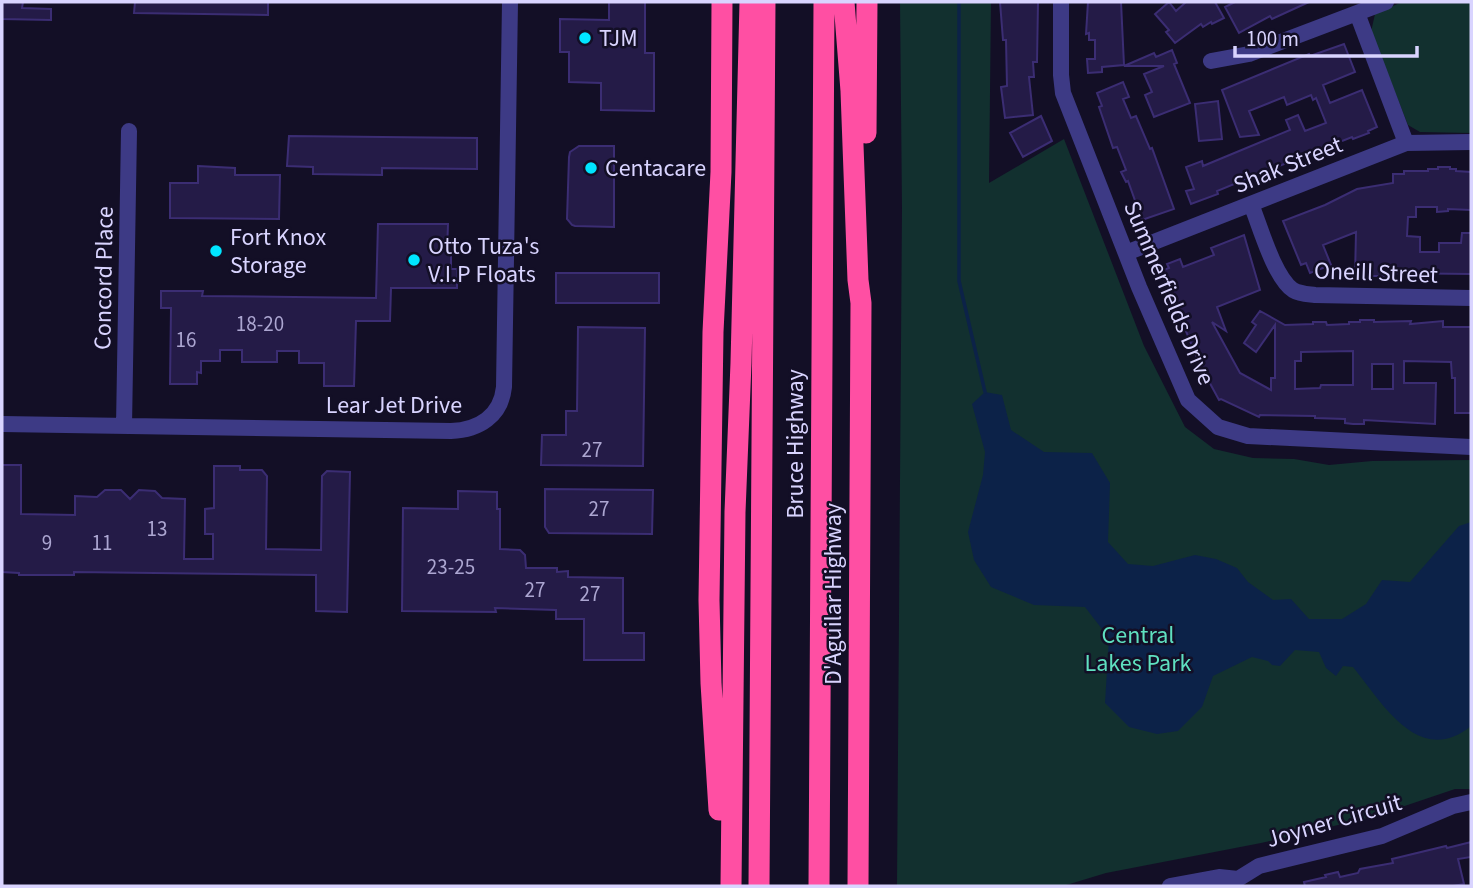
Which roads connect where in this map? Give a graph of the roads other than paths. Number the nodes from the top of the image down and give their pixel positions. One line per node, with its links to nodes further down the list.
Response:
1 (510, 2): 20 (street, Lear Jet Drive)
2 (722, 2): 23 (highway)
3 (750, 2): 23 (highway)
4 (765, 2): 25 (highway, Bruce Highway)
5 (824, 2): 26 (highway, Bruce Highway)
6 (844, 2): 18 (highway)
7 (867, 2): 18 (highway)
8 (1061, 2): 16 (street, Summerfields Drive)
9 (1386, 2): 10 (street)
10 (1357, 13): 11 (street); 14 (street)
11 (1211, 61)
12 (128, 131): 20 (street, Concord Place)
13 (1471, 142): 14 (street, Shak Street)
14 (1406, 143): 15 (street, Shak Street)
15 (1251, 204): 16 (street, Shak Street); 17 (street, Oneill Street)
16 (1126, 253): 21 (street, Summerfields Drive)
17 (1471, 298)
18 (861, 303): 27 (highway, D'Aguilar Highway)
19 (2, 424): 20 (street, Lear Jet Drive)
20 (124, 426)
21 (1471, 447)
22 (1471, 802): 24 (street, Joyner Circuit)
23 (731, 880)
24 (1239, 883): 28 (street, Joyner Circuit)
25 (759, 886)
26 (819, 886)
27 (858, 886)
28 (1170, 886)

